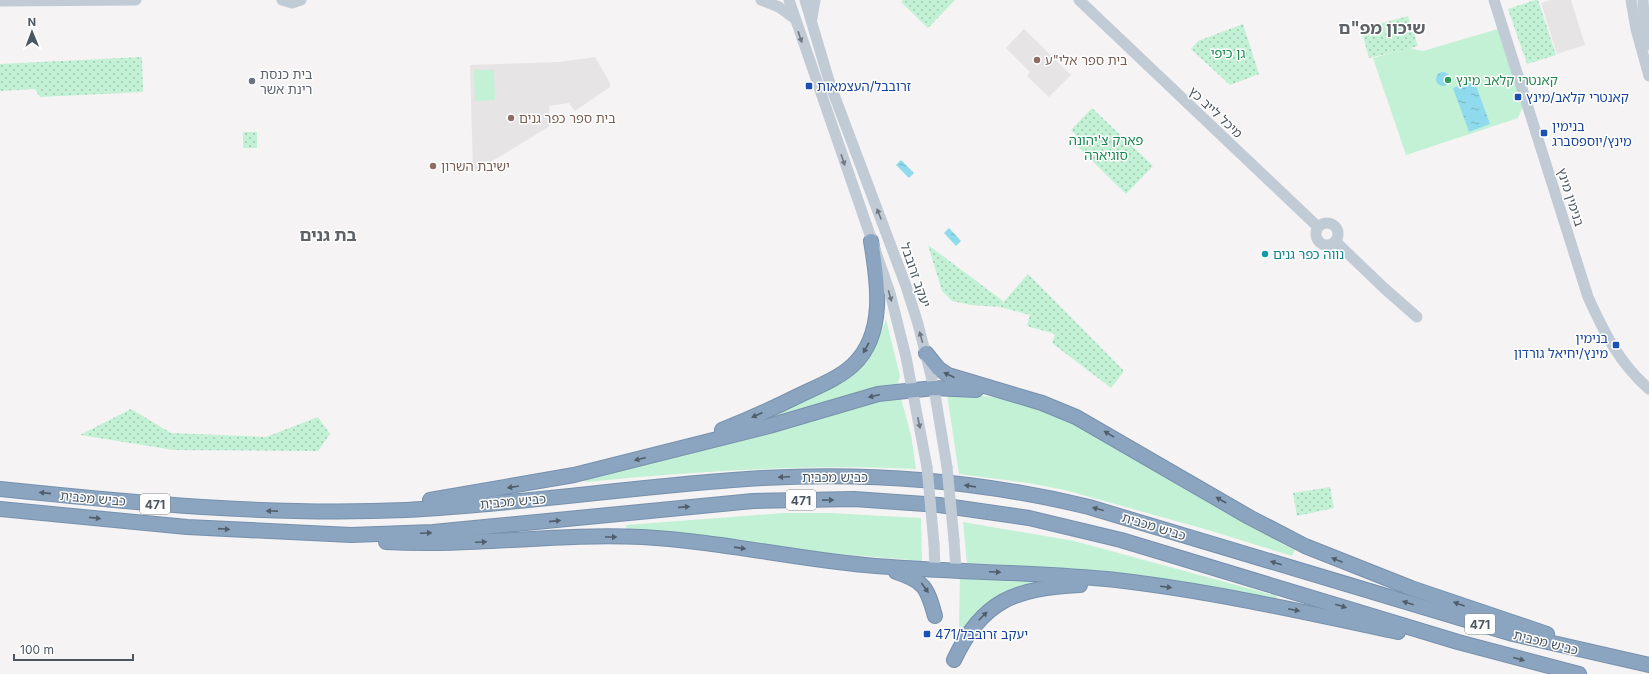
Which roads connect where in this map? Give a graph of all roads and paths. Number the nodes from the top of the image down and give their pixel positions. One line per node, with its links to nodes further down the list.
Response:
1 (136, 0): 13 (main road)
2 (282, 0): 3 (main road)
3 (301, 0)
4 (761, 0): 15 (main road)
5 (789, 0): 15 (main road)
6 (806, 0): 16 (main road, יעקב זרובבל)
7 (815, 0): 16 (main road)
8 (1074, 0): 14 (main road, מיכל לייב כץ)
9 (1079, 0): 14 (main road, מיכל לייב כץ)
10 (1494, 0): 24 (main road, בנימין מינץ)
11 (1631, 0): 18 (main road)
12 (1643, 0): 17 (main road)
13 (0, 1)
14 (1096, 16): 19 (main road, מיכל לייב כץ)
15 (794, 18): 20 (main road, one-way to 20)
16 (811, 22): 23 (main road, יעקב זרובבל, one-way to 16)
17 (1649, 45)
18 (1649, 76)
19 (1318, 227): 21 (main road); 21 (main road)
20 (871, 241): 27 (main road, one-way to 27); 29 (highway, one-way to 29)
21 (1335, 242): 22 (main road)
22 (1417, 317)
23 (926, 353): 25 (main road, יעקב זרובבל); 28 (highway, one-way to 23)
24 (1644, 381): 26 (main road, בנימין מינץ)
25 (934, 388): 27 (highway); 28 (highway); 36 (main road, יעקב זרובבל, bridge)
26 (1649, 389)
27 (912, 390): 29 (highway, one-way to 29); 35 (main road, one-way to 35, bridge)
28 (1013, 396): 41 (highway, one-way to 28)
29 (658, 454): 32 (highway, one-way to 32)
30 (0, 489): 32 (highway, כביש מכבית / 471, one-way to 30)
31 (0, 509): 33 (highway, כביש מכבית / 471, one-way to 33)
32 (356, 512): 41 (highway, כביש מכבית / 471, one-way to 32)
33 (302, 534): 34 (highway, one-way to 34); 39 (highway, כביש מכבית / 471, one-way to 39)
34 (878, 566): 35 (highway); 38 (highway, one-way to 38)
35 (935, 569): 36 (highway)
36 (956, 570): 37 (highway, one-way to 37)
37 (1139, 583): 39 (highway, one-way to 39); 40 (highway, one-way to 37)
38 (935, 616)
39 (1500, 654): 43 (highway, כביש מכבית / 471, one-way to 43)
40 (954, 660)
41 (1629, 661): 42 (highway, כביש מכבית / 471)
42 (1649, 665)
43 (1579, 674)

